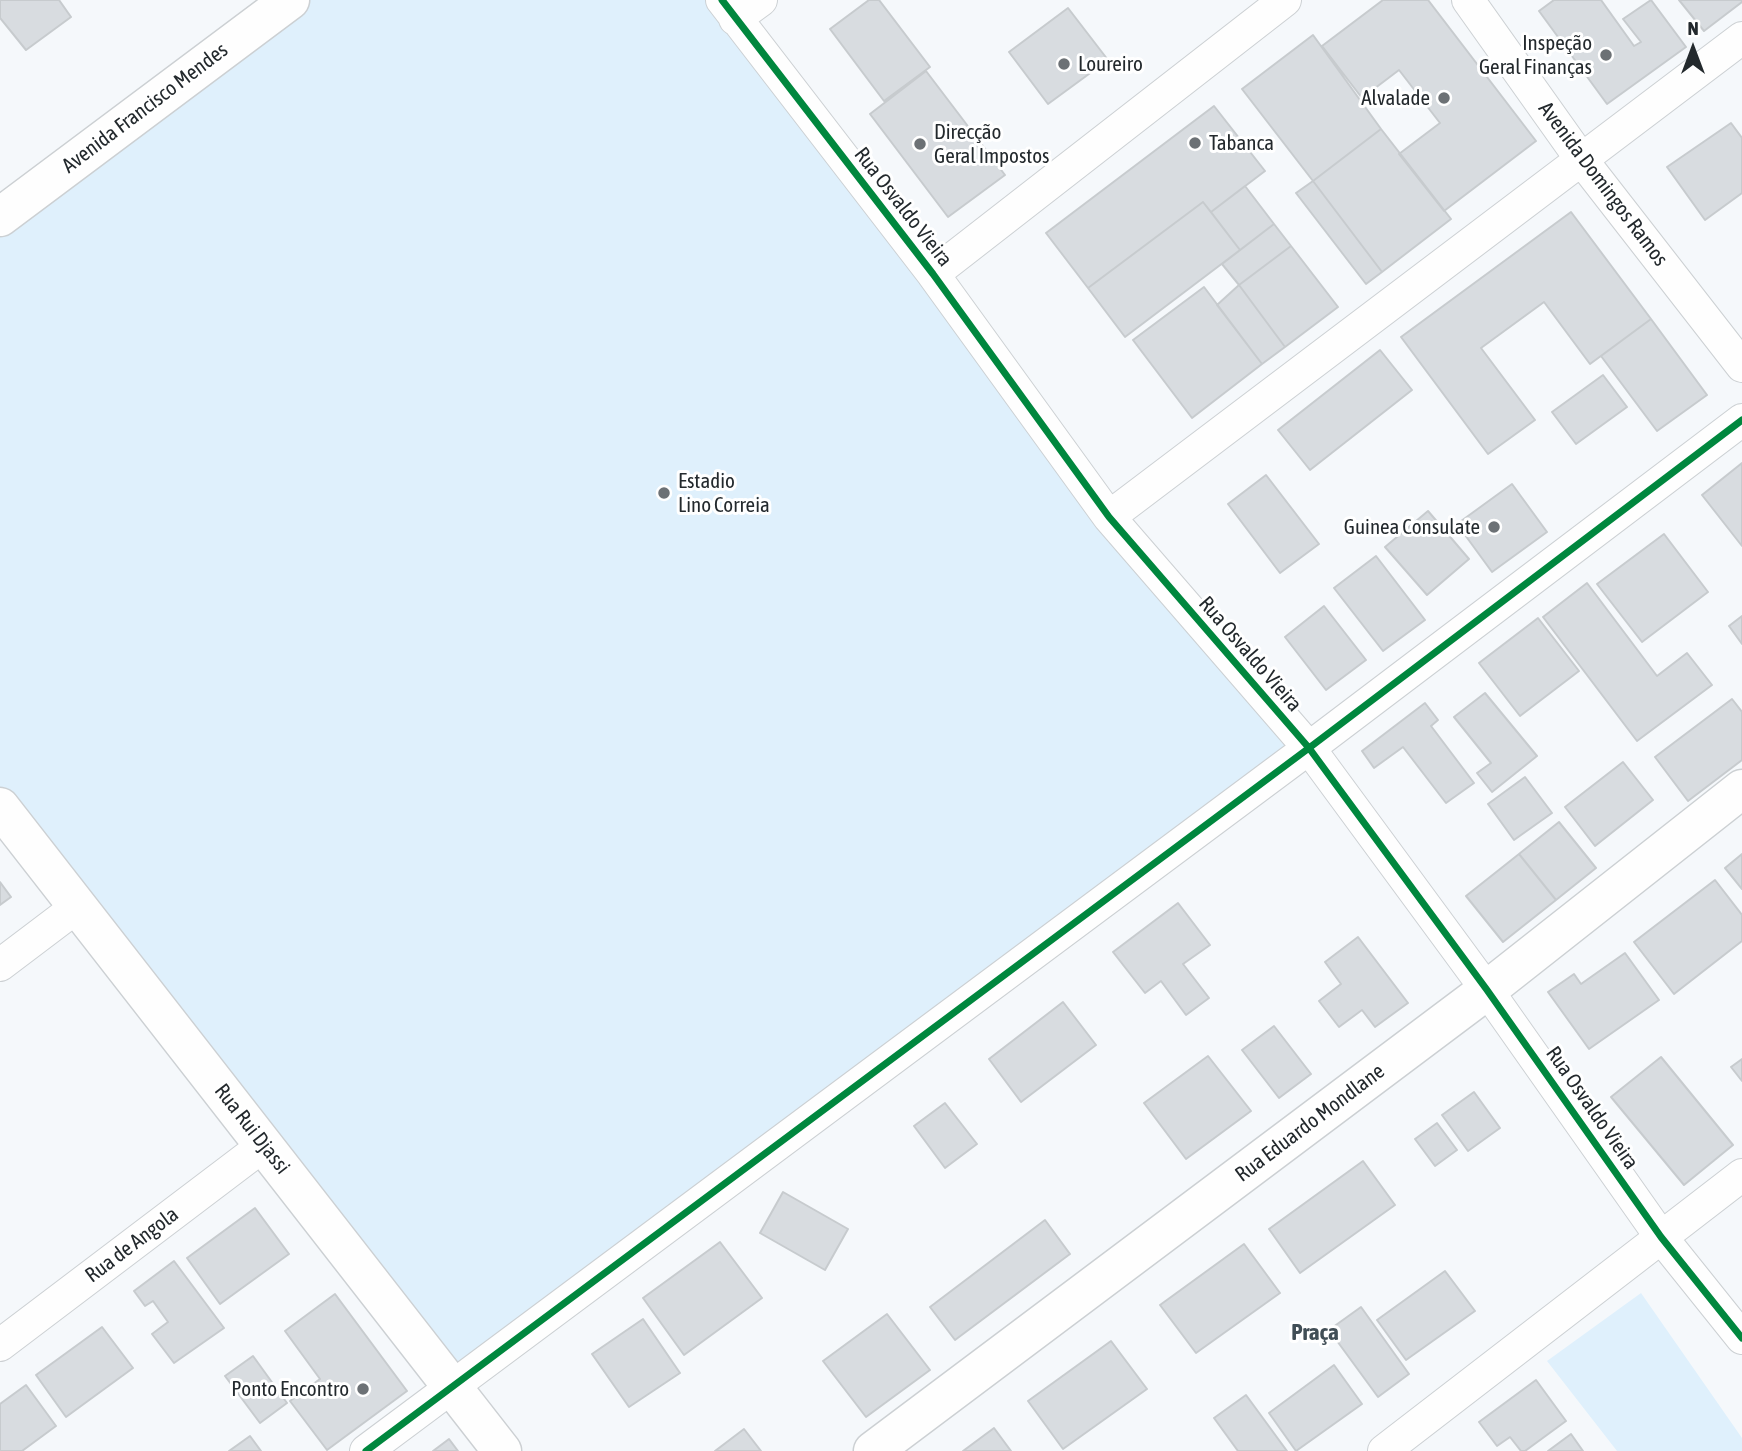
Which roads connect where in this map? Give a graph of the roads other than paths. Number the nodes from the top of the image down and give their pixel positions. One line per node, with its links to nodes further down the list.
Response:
1 (290, 0): 8 (street, Avenida Francisco Mendes)
2 (761, 0): 5 (street)
3 (1285, 0): 9 (street)
4 (1468, 0): 7 (street, Avenida Domingos Ramos)
5 (729, 9): 9 (street, Rua Osvaldo Vieira)
6 (1742, 38): 7 (street)
7 (1581, 159): 10 (street, Avenida Domingos Ramos); 12 (street)
8 (0, 217)
9 (933, 274): 12 (street, Rua Osvaldo Vieira)
10 (1742, 366)
11 (1742, 420): 13 (street)
12 (1109, 517): 13 (street, Rua Osvaldo Vieira)
13 (1309, 748): 18 (street, Rua Osvaldo Vieira); 24 (street)
14 (1742, 789): 18 (street, Rua Eduardo Mondlane)
15 (0, 807): 16 (street, Rua Rui Djassi)
16 (78, 906): 17 (street); 19 (street, Rua Rui Djassi)
17 (0, 965)
18 (1487, 990): 21 (street, Rua Osvaldo Vieira); 27 (street, Rua Eduardo Mondlane)
19 (264, 1145): 23 (street, Rua de Angola); 24 (street, Rua Rui Djassi)
20 (1742, 1175): 21 (street)
21 (1661, 1237): 22 (street, Rua Osvaldo Vieira); 28 (street)
22 (1742, 1338)
23 (0, 1345)
24 (453, 1386): 25 (street); 26 (street, Rua Rui Djassi)
25 (366, 1451)
26 (502, 1451)
27 (873, 1451)
28 (1384, 1451)

